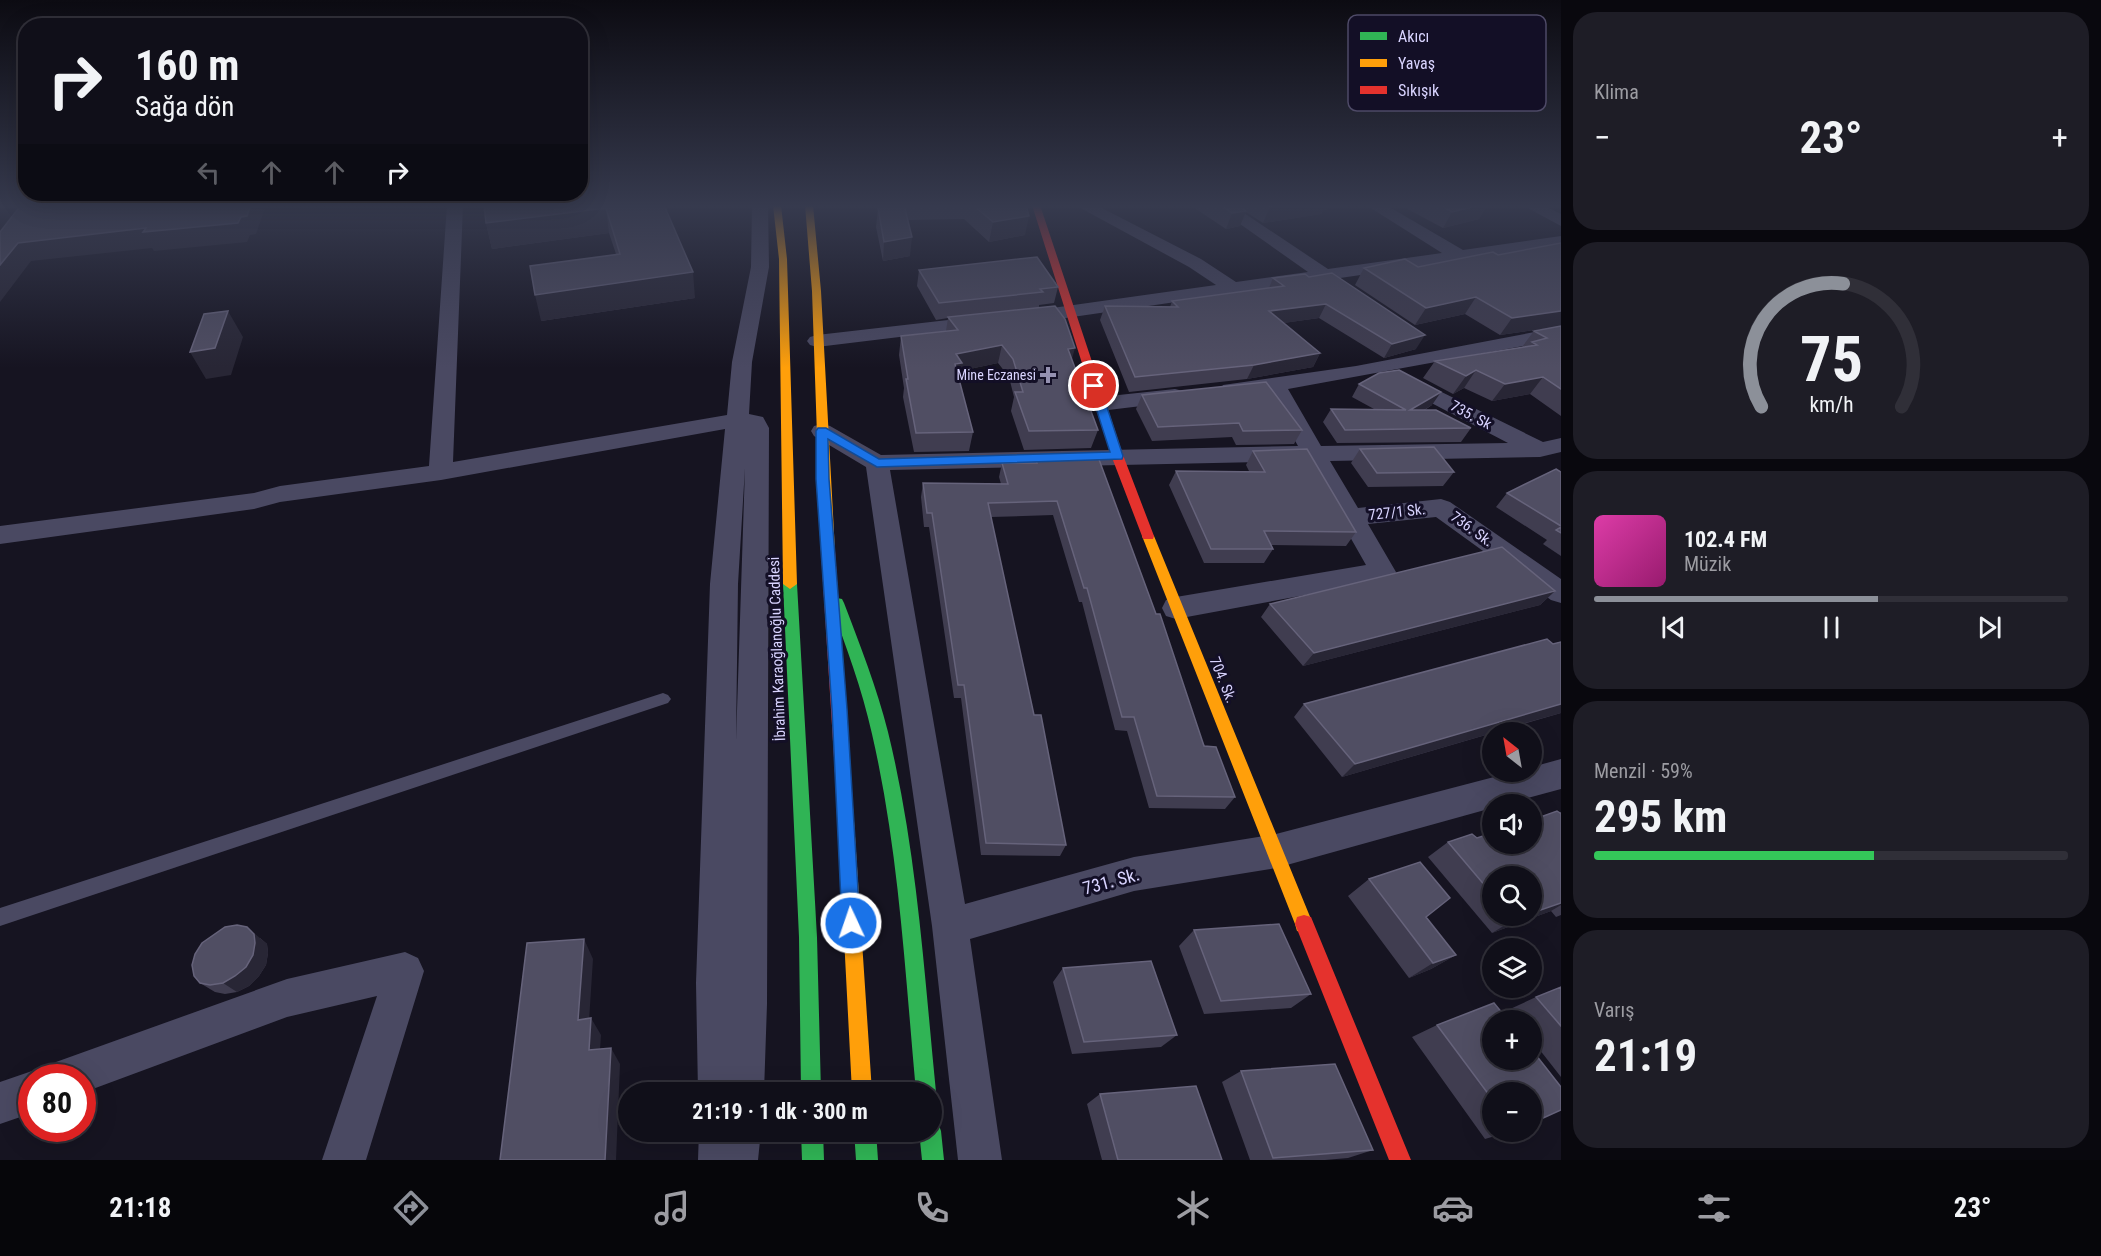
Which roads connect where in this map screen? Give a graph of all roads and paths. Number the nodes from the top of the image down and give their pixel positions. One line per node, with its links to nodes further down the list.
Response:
1 (452, 259): 30 (street)
2 (760, 259): 24 (street)
3 (783, 259): 46 (main road, İbrahim Karaoğlanoğlu Caddesi)
4 (815, 259): 16 (main road)
5 (1053, 259): 12 (main road, 704. Sk.)
6 (1187, 259): 10 (street)
7 (1301, 259): 9 (street)
8 (1432, 259): 9 (street)
9 (1325, 275): 10 (street); 11 (street)
10 (1233, 288): 12 (street)
11 (1344, 288)
12 (1070, 313): 13 (street); 23 (main road, 704. Sk.)
13 (1024, 318)
14 (1001, 320): 16 (street)
15 (1561, 333): 18 (street)
16 (817, 341): 25 (main road)
17 (1422, 341): 18 (street)
18 (1441, 354): 19 (street)
19 (1383, 368): 20 (street); 26 (street, 735. Sk)
20 (1275, 386): 21 (street); 27 (street)
21 (1216, 392)
22 (1193, 394): 23 (street)
23 (1100, 404): 28 (main road, 704. Sk.)
24 (738, 420): 30 (street); 37 (street)
25 (822, 431): 29 (street); 34 (main road)
26 (1554, 452): 27 (street)
27 (1316, 453): 28 (street); 32 (street)
28 (1118, 456): 29 (street); 36 (main road, 704. Sk.)
29 (877, 463): 42 (street)
30 (441, 472): 33 (street)
31 (1441, 508): 32 (street, 727/1 Sk.); 35 (street, 736. Sk.)
32 (1352, 517): 36 (street)
33 (0, 535)
34 (829, 580): 47 (main road); 48 (main road)
35 (1561, 593)
36 (1176, 608): 40 (main road, 704. Sk.)
37 (737, 673): 44 (street); 45 (street)
38 (663, 699): 41 (lane)
39 (1561, 774): 40 (street, 731. Sk.)
40 (1275, 851): 42 (street, 731. Sk.); 63 (main road, 704. Sk.)
41 (0, 917)
42 (950, 926): 62 (street)
43 (96, 1068): 56 (street)
44 (719, 1082)
45 (743, 1082)
46 (811, 1082)
47 (861, 1082)
48 (925, 1082)
49 (18, 1097): 50 (street)
50 (0, 1103)
51 (720, 1142): 57 (street)
52 (738, 1142): 58 (street)
53 (812, 1142): 59 (main road)
54 (866, 1142): 60 (main road)
55 (931, 1142): 61 (main road)
56 (344, 1160)
57 (720, 1160)
58 (736, 1160)
59 (813, 1160)
60 (867, 1160)
61 (933, 1160)
62 (980, 1160)
63 (1400, 1160)

